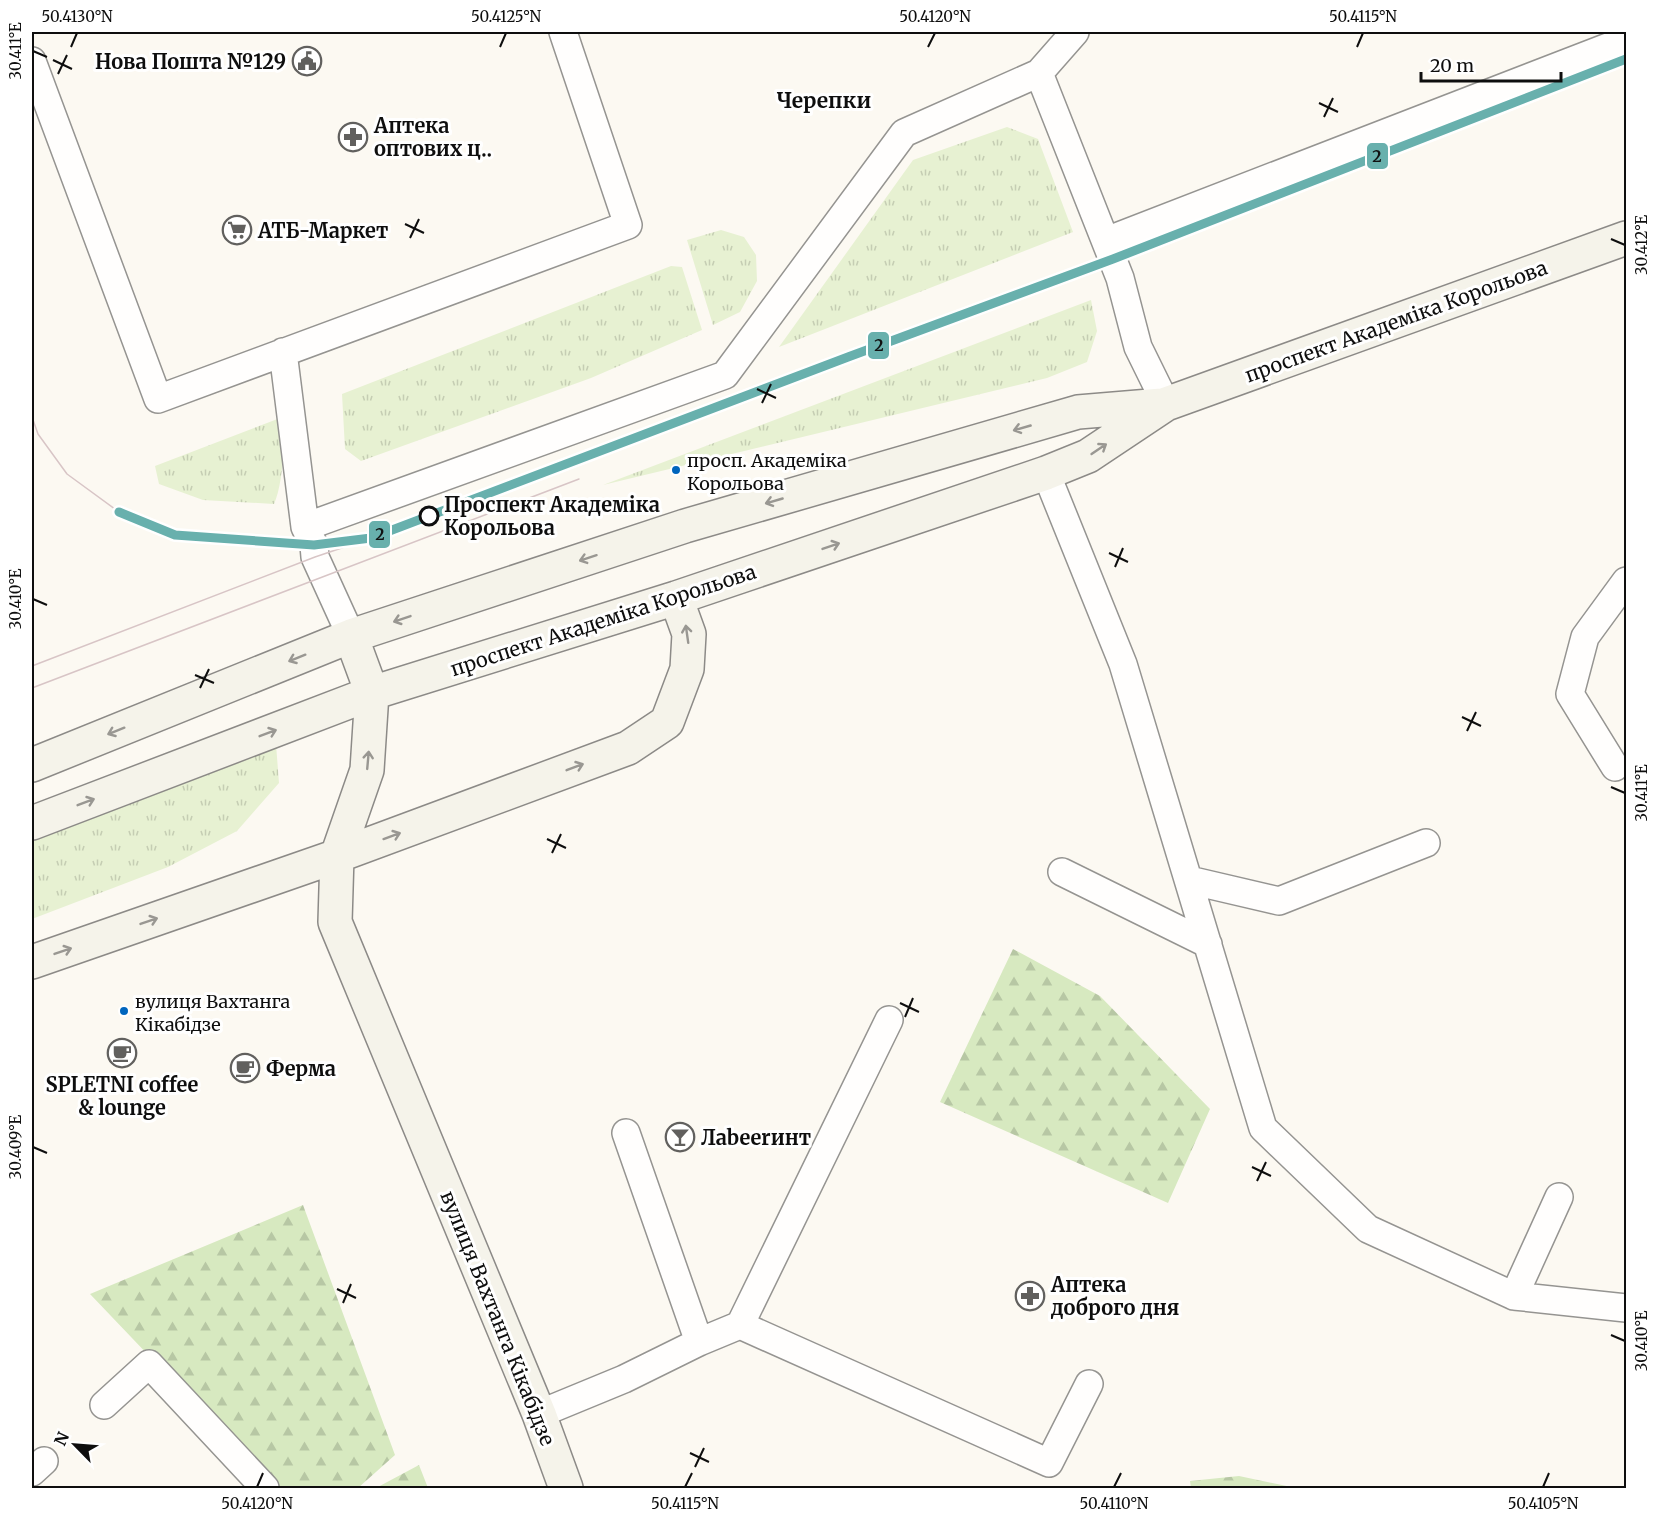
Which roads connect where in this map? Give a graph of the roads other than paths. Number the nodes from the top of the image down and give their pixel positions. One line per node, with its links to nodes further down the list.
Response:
1 (564, 32): 8 (lane)
2 (1074, 32): 5 (lane)
3 (1626, 40): 7 (lane)
4 (32, 61): 8 (lane)
5 (1040, 73): 7 (lane); 11 (lane)
6 (1626, 238): 9 (main road, проспект Академіка Корольова)
7 (1106, 241): 9 (lane)
8 (283, 352): 11 (lane)
9 (1166, 404): 10 (main road, проспект Академіка Корольова, one-way to 9); 14 (main road, проспект Академіка Корольова, one-way to 14)
10 (1046, 473): 13 (main road, проспект Академіка Корольова, one-way to 10); 22 (lane)
11 (304, 527): 14 (lane)
12 (1626, 581): 17 (lane)
13 (676, 598): 15 (main road, проспект Академіка Корольова); 20 (main road, one-way to 13)
14 (351, 636): 15 (main road, вулиця Вахтанга Кікабідзе); 16 (main road, проспект Академіка Корольова, one-way to 16)
15 (372, 693): 18 (main road, проспект Академіка Корольова, one-way to 15); 20 (main road, вулиця Вахтанга Кікабідзе, one-way to 15)
16 (32, 765)
17 (1615, 767)
18 (32, 823)
19 (1426, 843): 22 (lane)
20 (337, 856): 24 (main road, one-way to 20); 34 (main road, вулиця Вахтанга Кікабідзе)
21 (1062, 872): 23 (lane)
22 (1189, 880): 23 (lane)
23 (1208, 944): 28 (lane)
24 (32, 962)
25 (889, 1020): 30 (lane)
26 (626, 1132): 31 (lane)
27 (1559, 1197): 28 (lane)
28 (1514, 1296): 29 (lane)
29 (1626, 1308)
30 (740, 1325): 31 (lane); 32 (lane)
31 (699, 1342): 34 (lane)
32 (1089, 1384)
33 (104, 1405): 35 (lane)
34 (538, 1414): 36 (main road, вулиця Вахтанга Кікабідзе)
35 (266, 1488)
36 (567, 1488)

